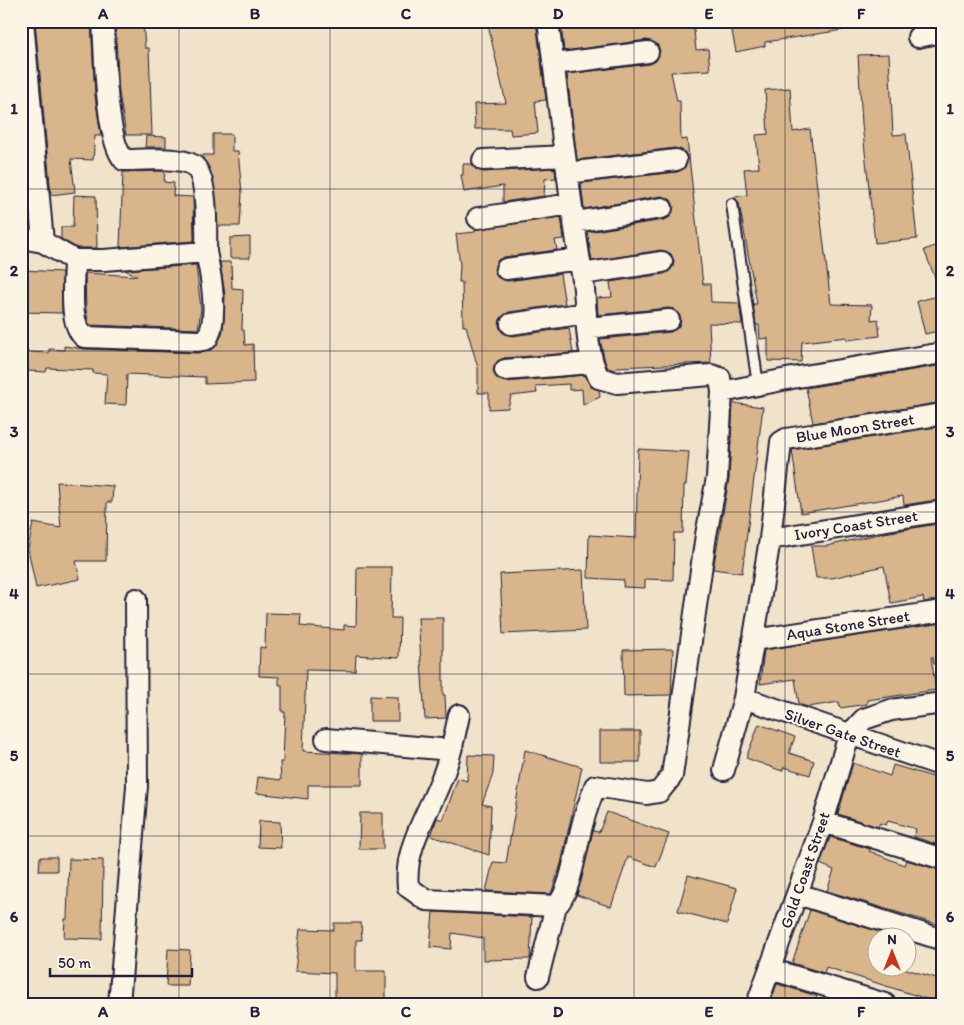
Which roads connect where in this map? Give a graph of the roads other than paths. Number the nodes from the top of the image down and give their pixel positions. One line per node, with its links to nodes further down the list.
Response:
1 (23, 21): 16 (street)
2 (103, 21): 17 (street)
3 (548, 21): 7 (street)
4 (943, 32): 5 (street)
5 (918, 37)
6 (648, 52): 7 (street)
7 (554, 64): 10 (street)
8 (482, 160): 10 (street)
9 (676, 160): 10 (street)
10 (566, 164): 13 (street)
11 (732, 204): 28 (lane)
12 (662, 208): 13 (street)
13 (573, 213): 14 (street); 20 (street)
14 (478, 218)
15 (21, 238): 16 (street)
16 (43, 242): 18 (street)
17 (206, 252): 18 (street); 18 (street)
18 (74, 260)
19 (662, 262): 20 (street)
20 (581, 267): 21 (street); 23 (street)
21 (506, 269)
22 (669, 320): 23 (street)
23 (587, 321): 24 (street); 26 (street)
24 (511, 324)
25 (943, 354): 28 (street)
26 (591, 363): 27 (street); 29 (street)
27 (505, 370)
28 (758, 385): 29 (street)
29 (722, 392): 47 (street)
30 (943, 414): 32 (street, Blue Moon Street)
31 (943, 511): 32 (street, Ivory Coast Street)
32 (770, 539): 35 (street)
33 (136, 599): 51 (street)
34 (943, 611): 35 (street, Aqua Stone Street)
35 (753, 640): 36 (street)
36 (744, 698): 39 (street, Silver Gate Street); 43 (street)
37 (943, 703): 39 (street)
38 (459, 715): 41 (street)
39 (849, 735): 42 (street, Silver Gate Street); 44 (street, Gold Coast Street)
40 (326, 740): 41 (street)
41 (451, 750): 47 (street)
42 (943, 766)
43 (724, 770)
44 (823, 822): 45 (street); 46 (street, Gold Coast Street)
45 (943, 858)
46 (798, 894): 48 (street); 49 (street, Gold Coast Street)
47 (556, 906): 50 (street)
48 (943, 940)
49 (770, 969): 52 (street, Gold Coast Street); 53 (street)
50 (538, 977)
51 (119, 1004)
52 (757, 1004)
53 (885, 1004)

